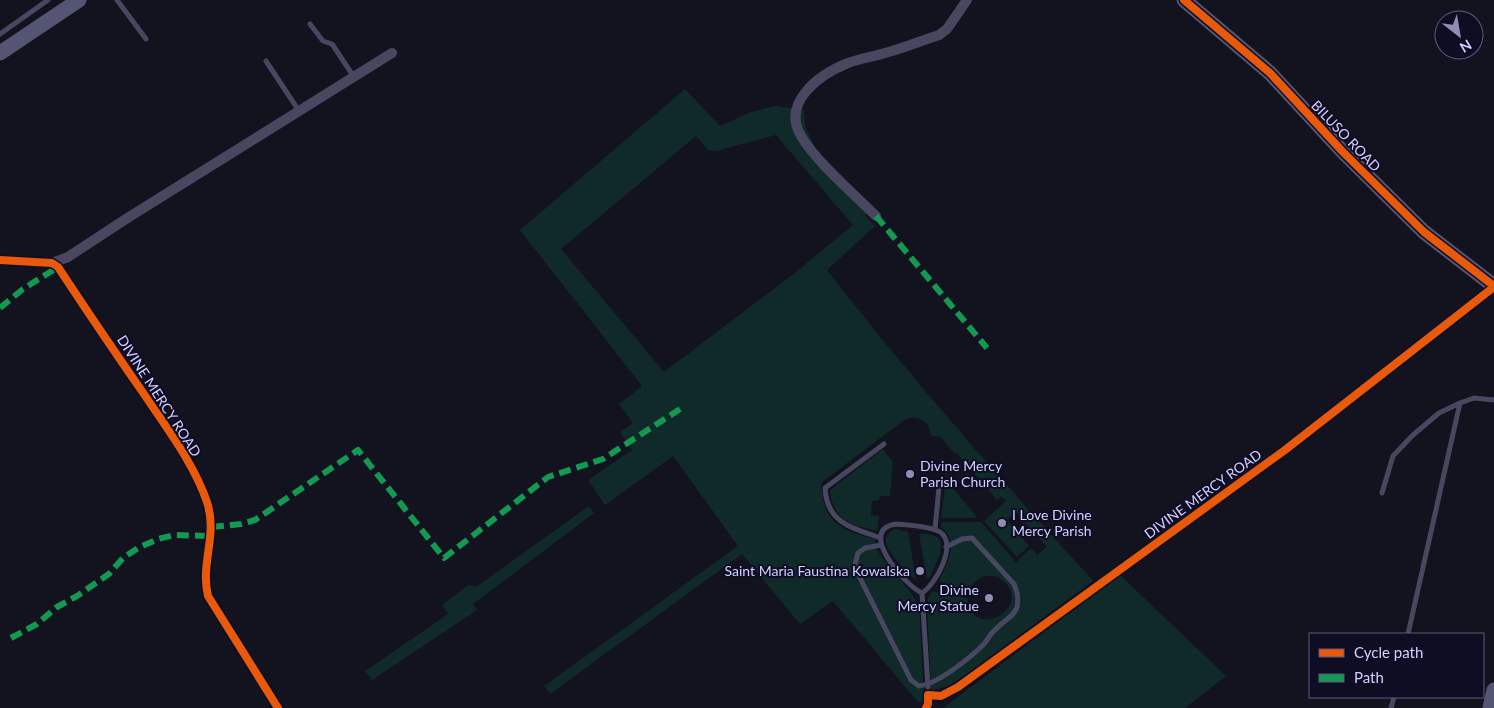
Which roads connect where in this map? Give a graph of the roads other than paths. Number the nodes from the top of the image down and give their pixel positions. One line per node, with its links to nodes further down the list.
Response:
1 (48, 0): 7 (lane)
2 (79, 0): 9 (street)
3 (117, 0): 8 (lane)
4 (967, 0): 14 (street)
5 (1184, 0): 17 (street, BILUSO ROAD)
6 (310, 24): 12 (lane)
7 (0, 34)
8 (146, 39)
9 (0, 53)
10 (392, 53): 12 (street)
11 (266, 61): 13 (lane)
12 (354, 77): 13 (street)
13 (299, 111): 16 (street)
14 (876, 216)
15 (0, 260): 16 (street)
16 (52, 263): 31 (street, DIVINE MERCY ROAD)
17 (1494, 287): 29 (street, DIVINE MERCY ROAD)
18 (1494, 400): 19 (lane)
19 (1460, 403): 22 (lane); 28 (lane)
20 (884, 444): 24 (lane)
21 (939, 487): 23 (lane)
22 (1382, 493)
23 (935, 529): 24 (lane); 26 (lane)
24 (881, 538): 25 (lane)
25 (881, 544): 27 (lane); 29 (lane)
26 (946, 547): 27 (lane); 29 (lane)
27 (922, 593): 29 (lane)
28 (1408, 633)
29 (928, 690): 32 (street)
30 (1494, 690): 33 (street)
31 (278, 708)
32 (926, 708)
33 (1490, 708)

